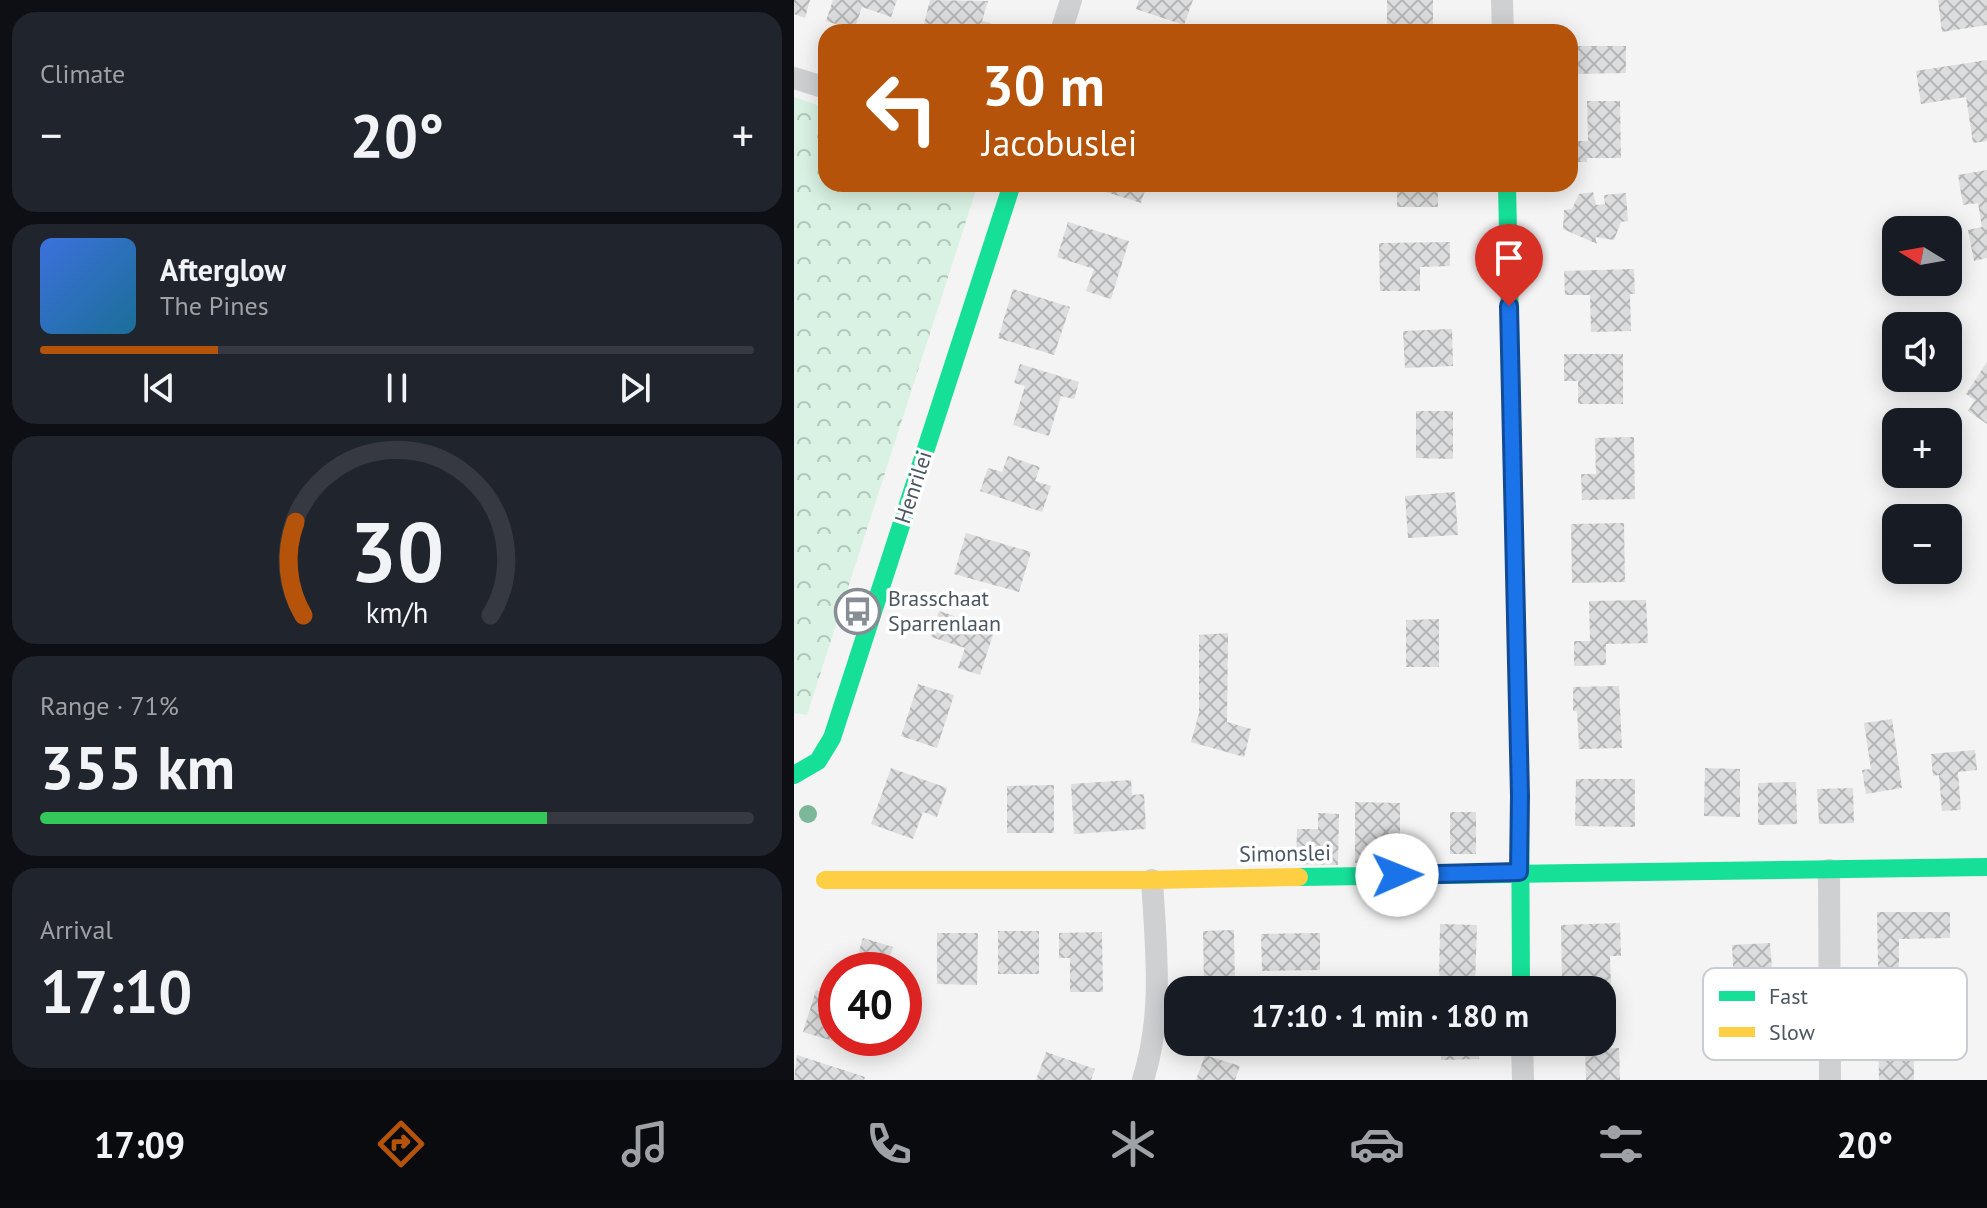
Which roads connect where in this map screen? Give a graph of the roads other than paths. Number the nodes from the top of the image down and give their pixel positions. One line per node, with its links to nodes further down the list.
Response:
1 (1071, 0): 3 (street)
2 (1502, 0): 4 (street)
3 (1064, 24)
4 (1503, 24)
5 (794, 78): 6 (street)
6 (818, 86)
7 (1009, 192): 9 (street, Henrilei)
8 (1507, 192): 12 (street)
9 (794, 775)
10 (1987, 867): 11 (street, Simonslei)
11 (1829, 870): 12 (street, Simonslei); 15 (street)
12 (1519, 872): 14 (street, Simonslei); 16 (street)
13 (825, 880): 14 (street, Simonslei)
14 (1152, 880): 19 (street)
15 (1829, 968)
16 (1521, 976)
17 (1522, 1056): 20 (street)
18 (1830, 1060): 21 (street)
19 (1143, 1080)
20 (1523, 1080)
21 (1830, 1080)

